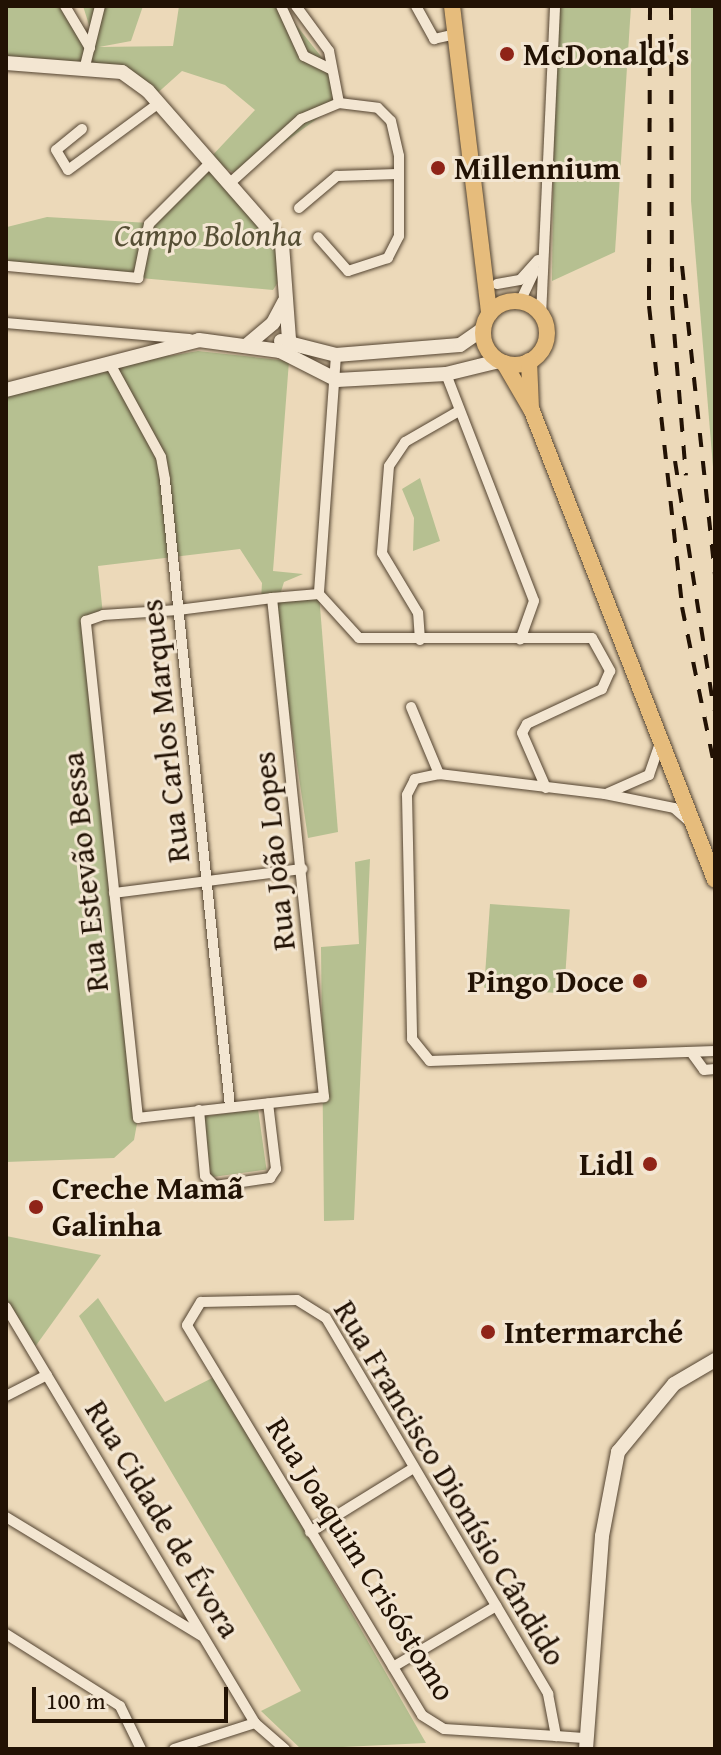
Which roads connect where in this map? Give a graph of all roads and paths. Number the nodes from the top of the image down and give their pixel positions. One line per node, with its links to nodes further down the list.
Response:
1 (65, 6): 9 (street)
2 (100, 6): 9 (street)
3 (281, 6): 12 (street)
4 (296, 6): 12 (street)
5 (416, 6): 8 (street)
6 (452, 6): 8 (main road)
7 (555, 6): 21 (street)
8 (456, 34): 23 (main road)
9 (90, 48): 11 (street)
10 (6, 63): 11 (street)
11 (85, 66): 13 (street)
12 (331, 69): 14 (street)
13 (159, 103): 15 (street); 16 (street)
14 (339, 103): 17 (street); 18 (street)
15 (82, 129)
16 (211, 162): 18 (street); 22 (street)
17 (397, 174): 19 (street); 20 (street)
18 (230, 183): 25 (street)
19 (299, 208)
20 (318, 237)
21 (538, 260): 24 (street); 26 (street); 27 (street)
22 (8, 266)
23 (486, 266): 24 (main road); 28 (main road)
24 (497, 284): 26 (main road)
25 (284, 302): 30 (street); 32 (street)
26 (515, 302): 27 (main road); 28 (main road)
27 (541, 316): 35 (main road)
28 (486, 322): 34 (street); 37 (main road)
29 (6, 323): 31 (street)
30 (273, 323): 32 (street); 33 (street)
31 (199, 340): 33 (street); 36 (street)
32 (287, 344): 33 (street); 34 (street); 39 (street)
33 (247, 345)
34 (336, 355): 39 (street)
35 (529, 361): 37 (main road); 42 (main road)
36 (109, 362): 40 (street); 45 (street, Rua Carlos Marques)
37 (502, 362): 38 (street); 42 (main road)
38 (446, 374): 39 (street); 41 (street)
39 (337, 380): 43 (street)
40 (6, 390)
41 (459, 411): 46 (street); 47 (street)
42 (532, 411): 49 (main road)
43 (319, 594): 44 (street); 46 (street)
44 (272, 598): 45 (street); 54 (street, Rua João Lopes)
45 (178, 610): 55 (street, Rua Carlos Marques); 57 (street, Rua Estevão Bessa)
46 (420, 640): 47 (street)
47 (520, 640): 51 (street)
48 (411, 707): 50 (street)
49 (660, 741): 52 (street); 53 (main road)
50 (439, 774): 51 (street); 59 (street)
51 (546, 788): 52 (street)
52 (605, 794): 53 (street)
53 (693, 823): 56 (main road)
54 (302, 869): 55 (street); 61 (street, Rua João Lopes)
55 (207, 880): 57 (street); 62 (street, Rua Carlos Marques)
56 (715, 880)
57 (114, 893): 63 (street, Rua Estevão Bessa)
58 (715, 1051): 59 (street)
59 (691, 1052): 60 (street)
60 (715, 1069)
61 (268, 1103): 62 (street); 63 (street)
62 (230, 1107): 63 (street)
63 (199, 1110)
64 (6, 1307): 67 (street, Rua Cidade de Évora)
65 (189, 1315): 69 (street, Rua Francisco Dionísio Cândido); 71 (street, Rua Joaquim Crisóstomo)
66 (715, 1360): 78 (street)
67 (47, 1375): 68 (street); 74 (street, Rua Cidade de Évora)
68 (6, 1396)
69 (412, 1469): 71 (street); 72 (street, Rua Francisco Dionísio Cândido)
70 (6, 1517): 74 (street)
71 (310, 1532): 75 (street, Rua Joaquim Crisóstomo)
72 (496, 1606): 75 (street); 77 (street, Rua Francisco Dionísio Cândido)
73 (6, 1634): 79 (street)
74 (204, 1637): 76 (street, Rua Cidade de Évora)
75 (393, 1667): 77 (street, Rua Joaquim Crisóstomo)
76 (255, 1723): 80 (street); 81 (street, Rua Cidade de Évora)
77 (556, 1736): 78 (street)
78 (587, 1744)
79 (141, 1749)
80 (174, 1749)
81 (285, 1749)

